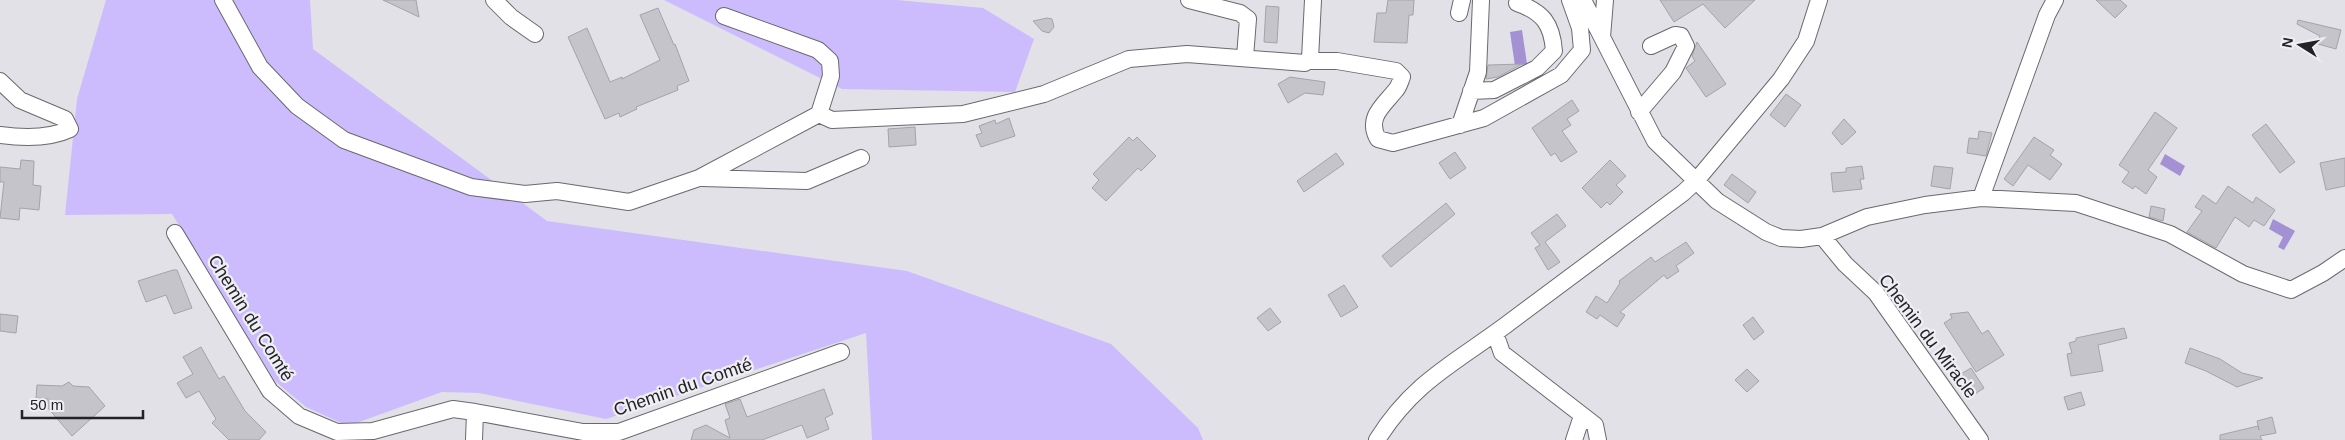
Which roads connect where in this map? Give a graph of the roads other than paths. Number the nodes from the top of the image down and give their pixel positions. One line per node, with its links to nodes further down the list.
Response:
1 (223, 0): 25 (street)
2 (494, 0): 13 (street)
3 (1189, 0): 16 (street)
4 (1313, 0): 17 (street)
5 (1481, 0): 19 (street)
6 (1570, 0): 22 (street)
7 (1583, 0): 14 (street)
8 (1605, 0): 14 (street)
9 (1819, 0): 26 (street)
10 (2055, 0): 27 (street)
11 (1517, 3): 19 (street)
12 (724, 16): 21 (street)
13 (535, 34)
14 (1602, 37): 20 (street)
15 (1651, 46): 20 (street)
16 (1244, 58): 17 (street); 21 (street)
17 (1307, 61): 22 (street)
18 (0, 81): 23 (street)
19 (1472, 91): 22 (street)
20 (1639, 112): 26 (street)
21 (819, 114): 25 (street)
22 (1460, 124)
23 (0, 135)
24 (861, 158): 25 (street)
25 (699, 178)
26 (1696, 181): 29 (street); 31 (street)
27 (1981, 198): 29 (street); 30 (street)
28 (175, 233): 33 (street, Chemin du Comté)
29 (1822, 236): 39 (street, Chemin du Miracle)
30 (2345, 258)
31 (1495, 333): 34 (street); 36 (street)
32 (841, 352): 33 (street, Chemin du Comté)
33 (475, 412): 35 (street)
34 (1582, 416): 37 (street); 38 (street)
35 (474, 440)
36 (1377, 440)
37 (1574, 440)
38 (1598, 440)
39 (1980, 440)

